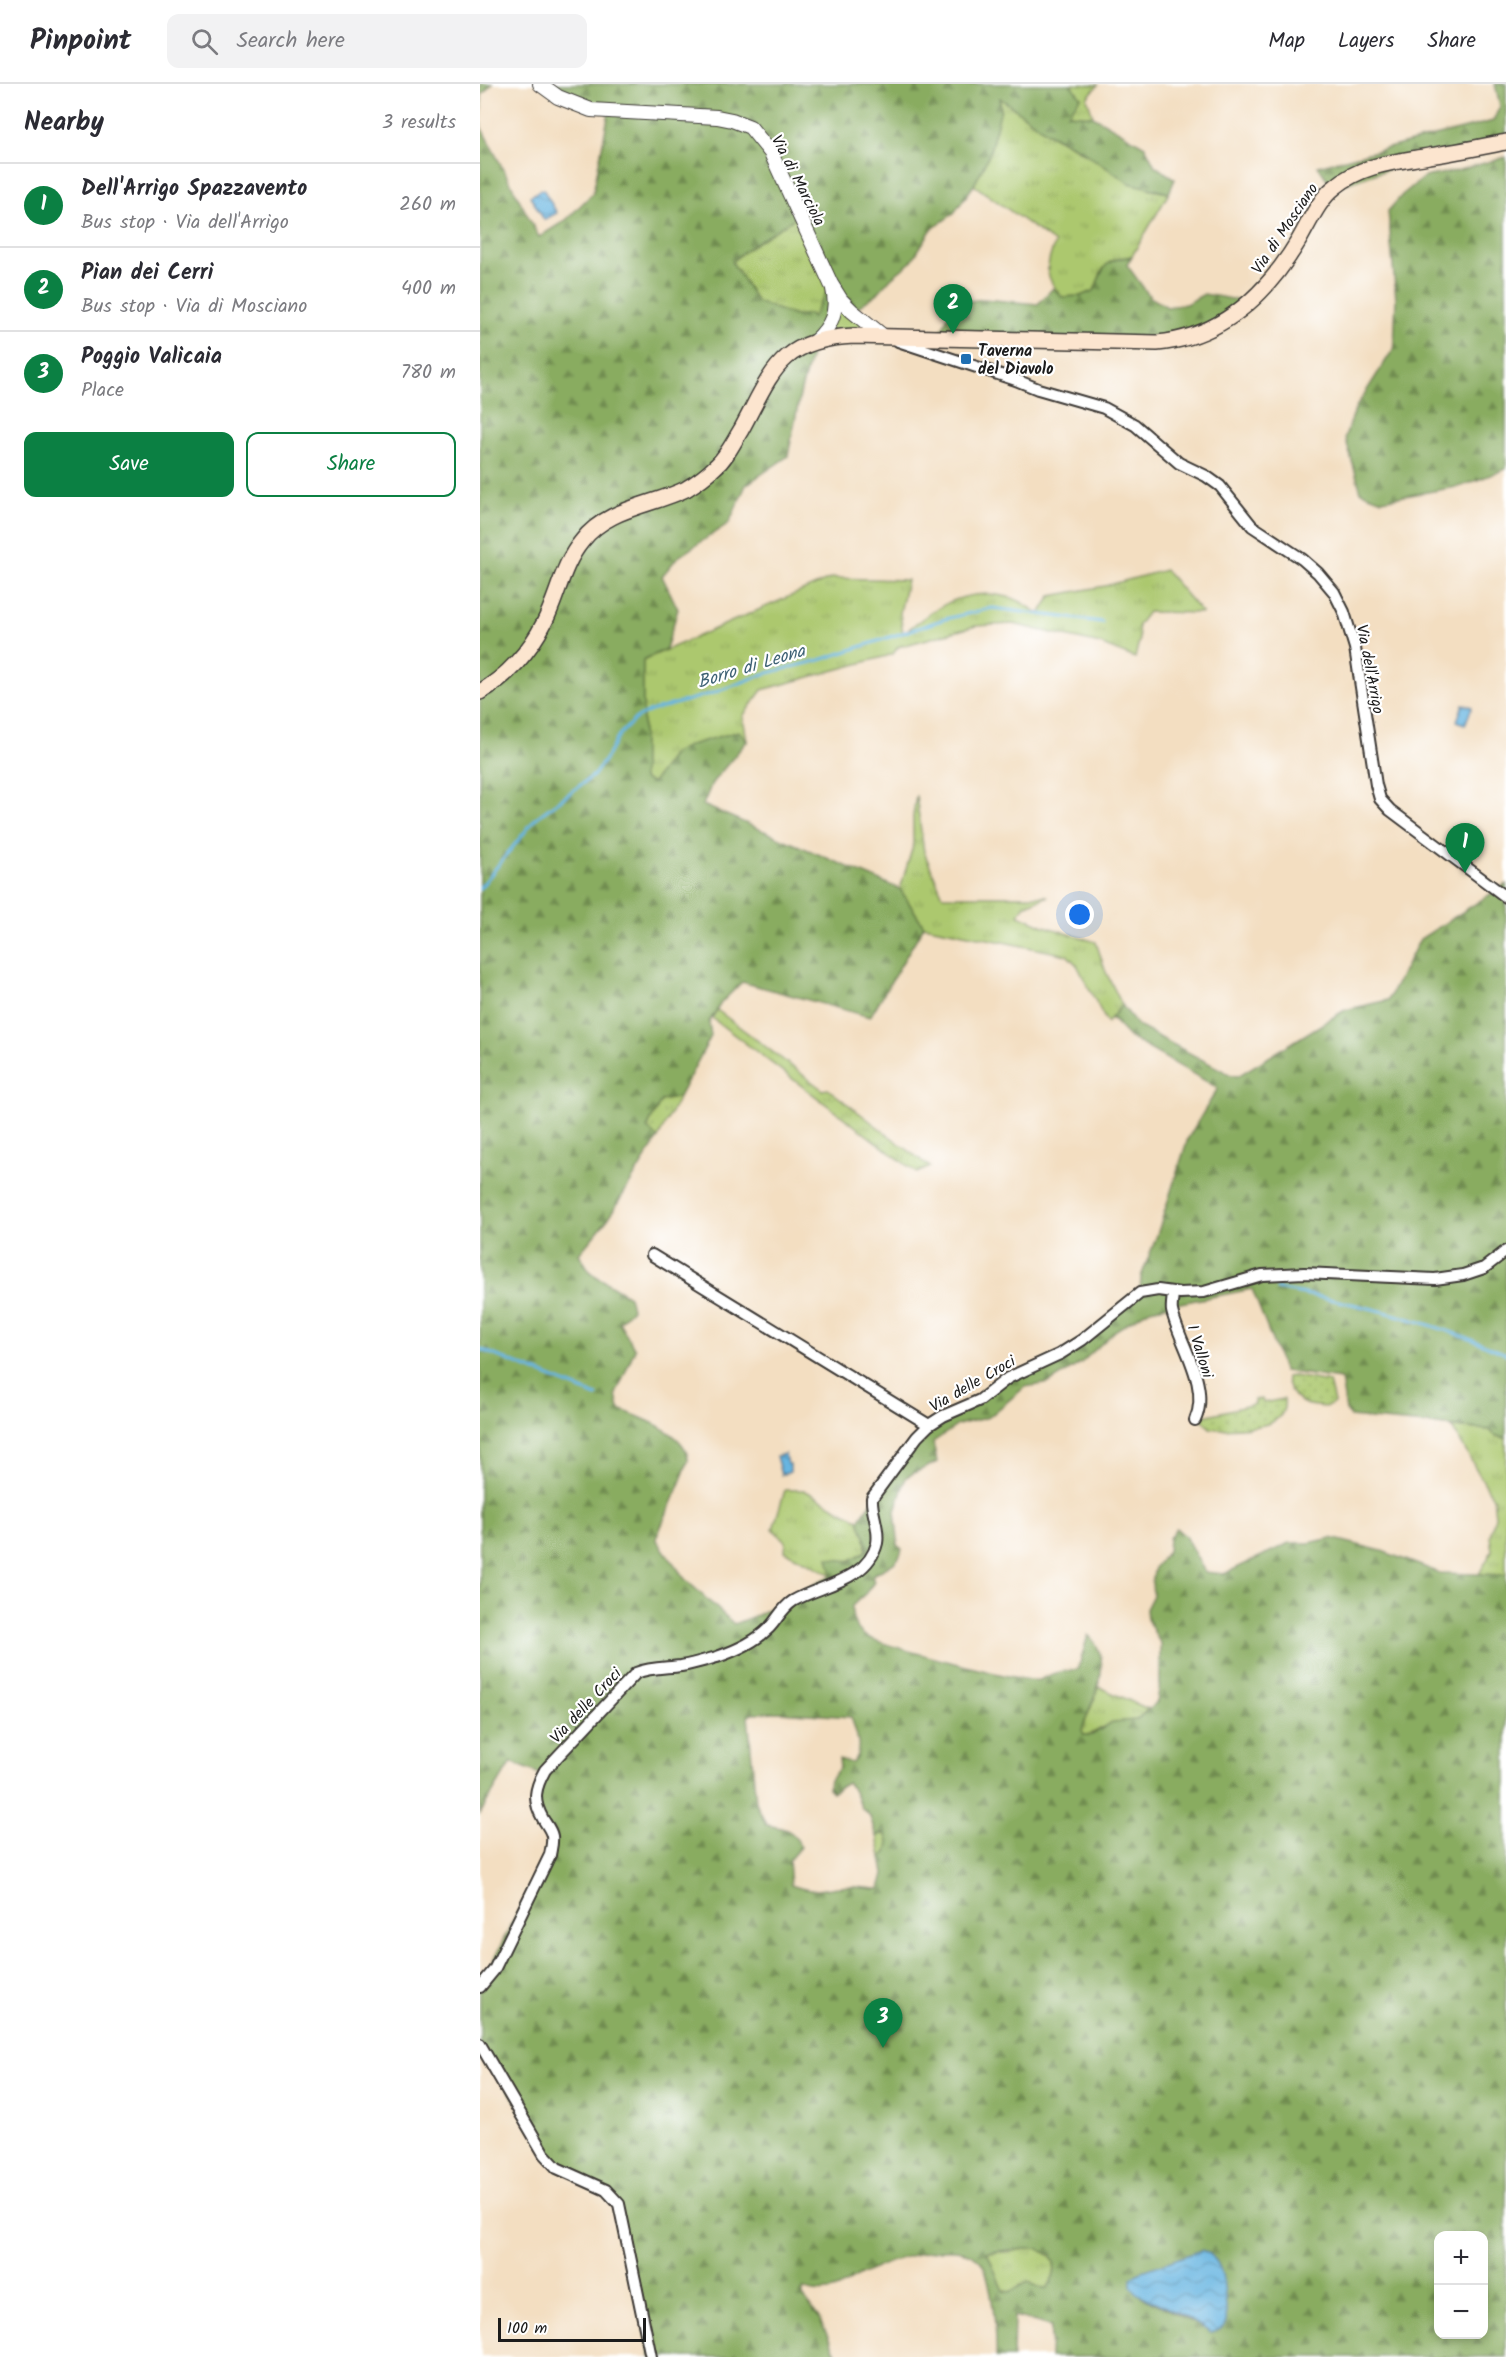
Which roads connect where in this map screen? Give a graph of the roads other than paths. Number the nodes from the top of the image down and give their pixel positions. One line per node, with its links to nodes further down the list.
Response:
1 (540, 84): 3 (street, Via di Marciola)
2 (1506, 142): 4 (main road, Via di Mosciano)
3 (831, 284): 4 (street, Via di Marciola); 5 (street, Via di Marciola)
4 (883, 336): 5 (main road, Via di Mosciano); 7 (street, Via dell'Arrigo)
5 (815, 341): 6 (main road)
6 (480, 692)
7 (1506, 897)
8 (1506, 1251): 10 (street, Via delle Croci)
9 (652, 1255): 12 (street)
10 (1173, 1292): 11 (street, I Valloni); 12 (street, Via delle Croci)
11 (1195, 1420)
12 (929, 1425): 13 (street, Via delle Croci)
13 (480, 1987)
14 (480, 2044): 15 (street)
15 (651, 2357)

